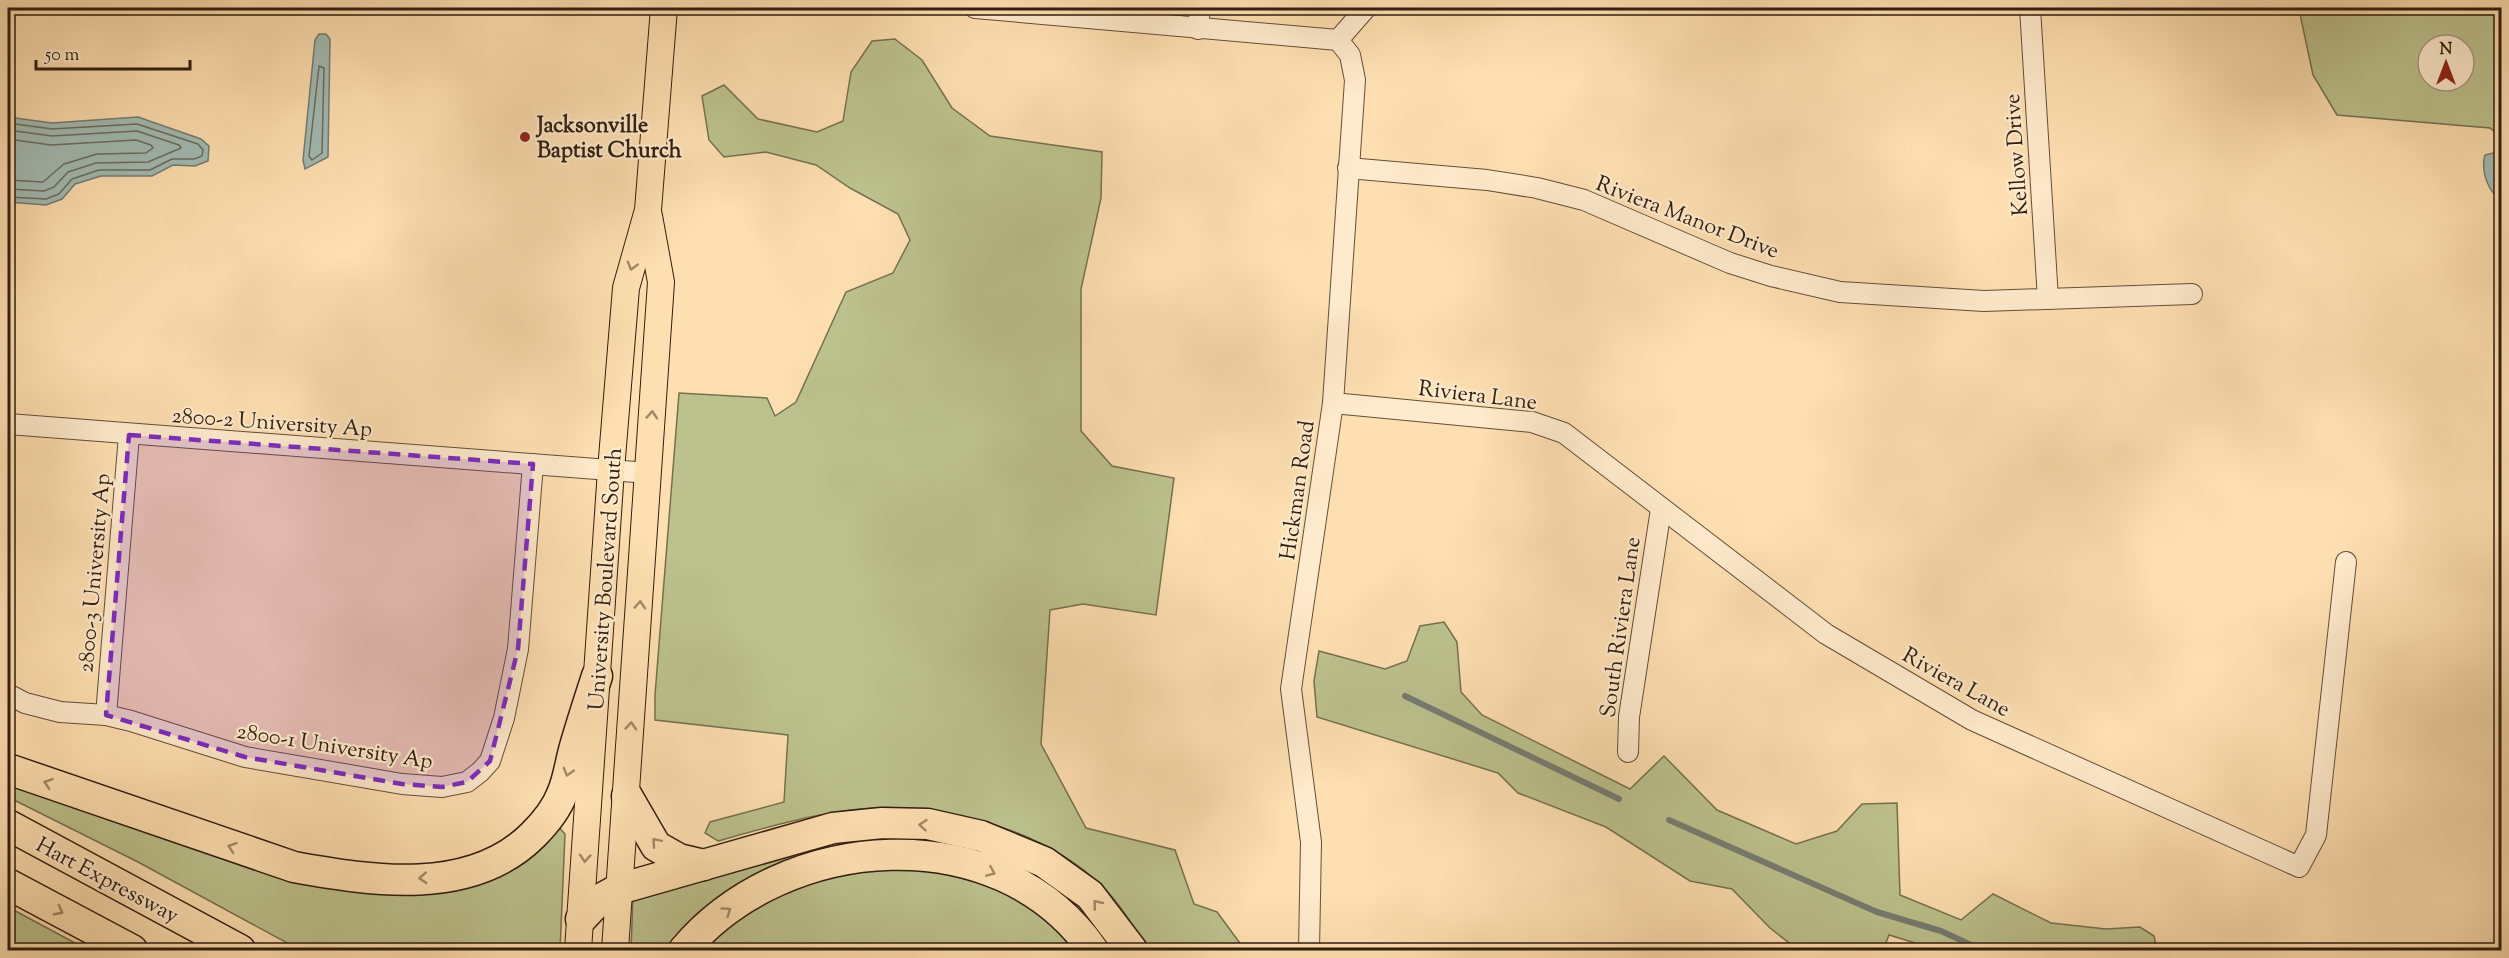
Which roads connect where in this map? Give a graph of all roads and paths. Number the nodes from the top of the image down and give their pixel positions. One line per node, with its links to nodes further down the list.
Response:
1 (664, 8): 9 (main road, University Boulevard South)
2 (975, 8): 6 (street)
3 (1200, 8): 6 (street)
4 (1366, 8): 7 (street)
5 (2030, 8): 11 (street, Kellow Drive)
6 (1198, 29): 7 (street)
7 (1338, 40): 8 (street, Hickman Road)
8 (1348, 168): 11 (street, Riviera Manor Drive); 12 (street, Hickman Road)
9 (648, 210): 16 (main road, University Boulevard South, one-way to 16); 17 (main road, University Boulevard South, one-way to 9)
10 (2192, 294): 11 (street, Riviera Manor Drive)
11 (2048, 299)
12 (1333, 403): 18 (street, Riviera Lane); 38 (street, Hickman Road)
13 (8, 424): 14 (street, 2800-2 University Ap)
14 (129, 435): 15 (street, 2800-2 University Ap); 22 (street, 2800-3 University Ap)
15 (533, 464): 16 (street); 22 (street, 2800-1 University Ap)
16 (611, 470): 17 (street); 20 (main road, University Boulevard South)
17 (649, 473): 25 (main road, University Boulevard South, one-way to 17)
18 (1661, 509): 19 (street, Riviera Lane); 23 (street, South Riviera Lane)
19 (2346, 562)
20 (597, 676): 24 (highway, one-way to 24); 30 (main road, University Boulevard South, one-way to 30)
21 (8, 694): 22 (street, 2800-1 University Ap)
22 (106, 715)
23 (1628, 752)
24 (8, 769)
25 (627, 796): 27 (highway, one-way to 25); 29 (main road, University Boulevard South)
26 (8, 825): 32 (highway, Hart Expressway)
27 (704, 865): 29 (highway); 37 (highway, one-way to 27)
28 (8, 884): 31 (highway, one-way to 31)
29 (619, 889): 30 (highway); 34 (main road, University Boulevard South)
30 (581, 919): 33 (main road, University Boulevard South)
31 (132, 951)
32 (240, 951)
33 (579, 951)
34 (615, 951)
35 (684, 951): 36 (highway, one-way to 36)
36 (1093, 951)
37 (1132, 951)
38 (1309, 951)

